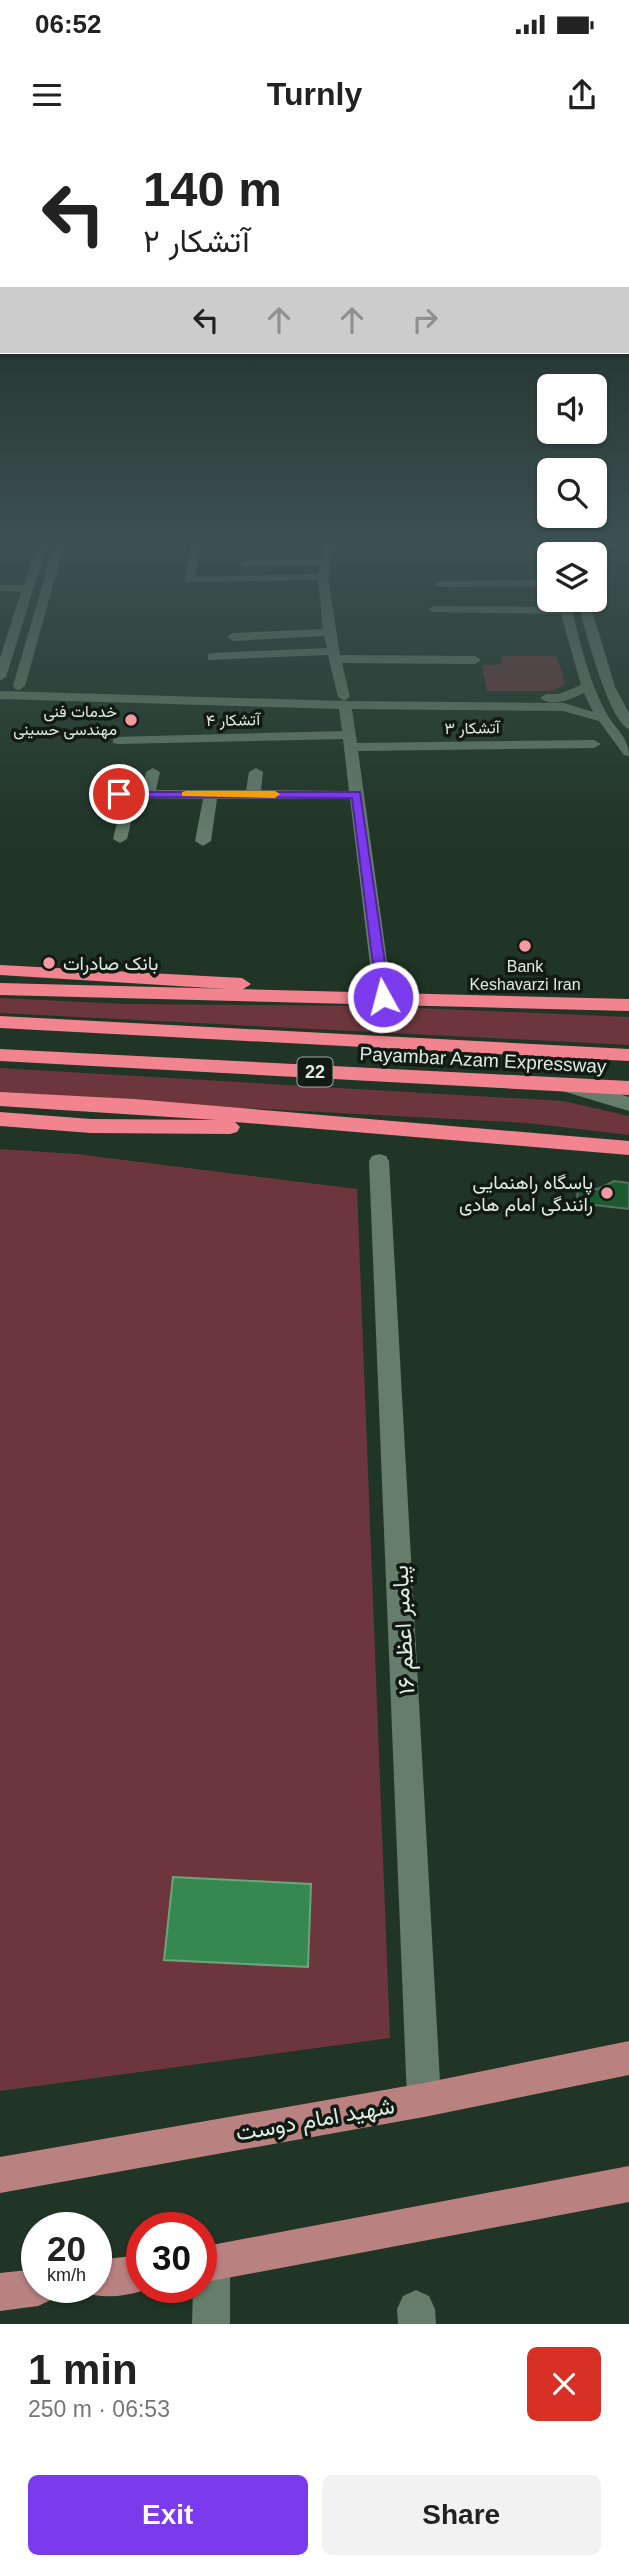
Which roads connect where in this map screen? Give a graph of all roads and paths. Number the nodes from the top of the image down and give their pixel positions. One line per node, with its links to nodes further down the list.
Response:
1 (11, 644): 9 (street)
2 (31, 644): 10 (street)
3 (332, 644): 6 (street)
4 (575, 644): 11 (street)
5 (596, 644): 15 (street)
6 (335, 655): 7 (street); 8 (street); 13 (street)
7 (212, 657)
8 (475, 660)
9 (0, 677)
10 (19, 686): 12 (street); 13 (street)
11 (587, 687): 14 (street); 17 (street)
12 (0, 690): 13 (street)
13 (345, 701): 14 (street); 20 (street)
14 (562, 702): 17 (street)
15 (614, 702): 16 (street); 18 (street)
16 (629, 702)
17 (601, 718): 22 (street)
18 (629, 725)
19 (118, 740): 20 (street, آتشکار ۴)
20 (350, 741): 21 (street, آتشکار ۳); 28 (street)
21 (594, 744)
22 (629, 752)
23 (153, 772): 25 (street)
24 (256, 772): 27 (street)
25 (148, 794): 26 (street); 29 (street)
26 (211, 794): 27 (street); 30 (street)
27 (253, 794): 28 (street)
28 (357, 794): 33 (street)
29 (120, 839)
30 (203, 841)
31 (0, 970): 33 (highway)
32 (0, 989): 33 (highway)
33 (383, 997): 34 (highway)
34 (629, 1005)
35 (0, 1022): 37 (highway, Payambar Azam Expressway / 22)
36 (0, 1055): 38 (highway, Payambar Azam Expressway / 22)
37 (629, 1055)
38 (564, 1085): 39 (highway, Payambar Azam Expressway / 22); 41 (street)
39 (629, 1088)
40 (0, 1099): 43 (highway)
41 (629, 1104)
42 (0, 1119): 43 (highway)
43 (379, 1128): 44 (highway)
44 (629, 1148)
45 (379, 1161): 47 (street, پیامبر اعظم ۱۶)
46 (629, 2058): 47 (main road, شهید امام دوست)
47 (424, 2100): 48 (main road, شهید امام دوست)
48 (0, 2175)
49 (629, 2185): 50 (main road)
50 (217, 2263)
51 (21, 2289): 52 (main road)
52 (0, 2292)
53 (210, 2303): 54 (street)
54 (211, 2324)

